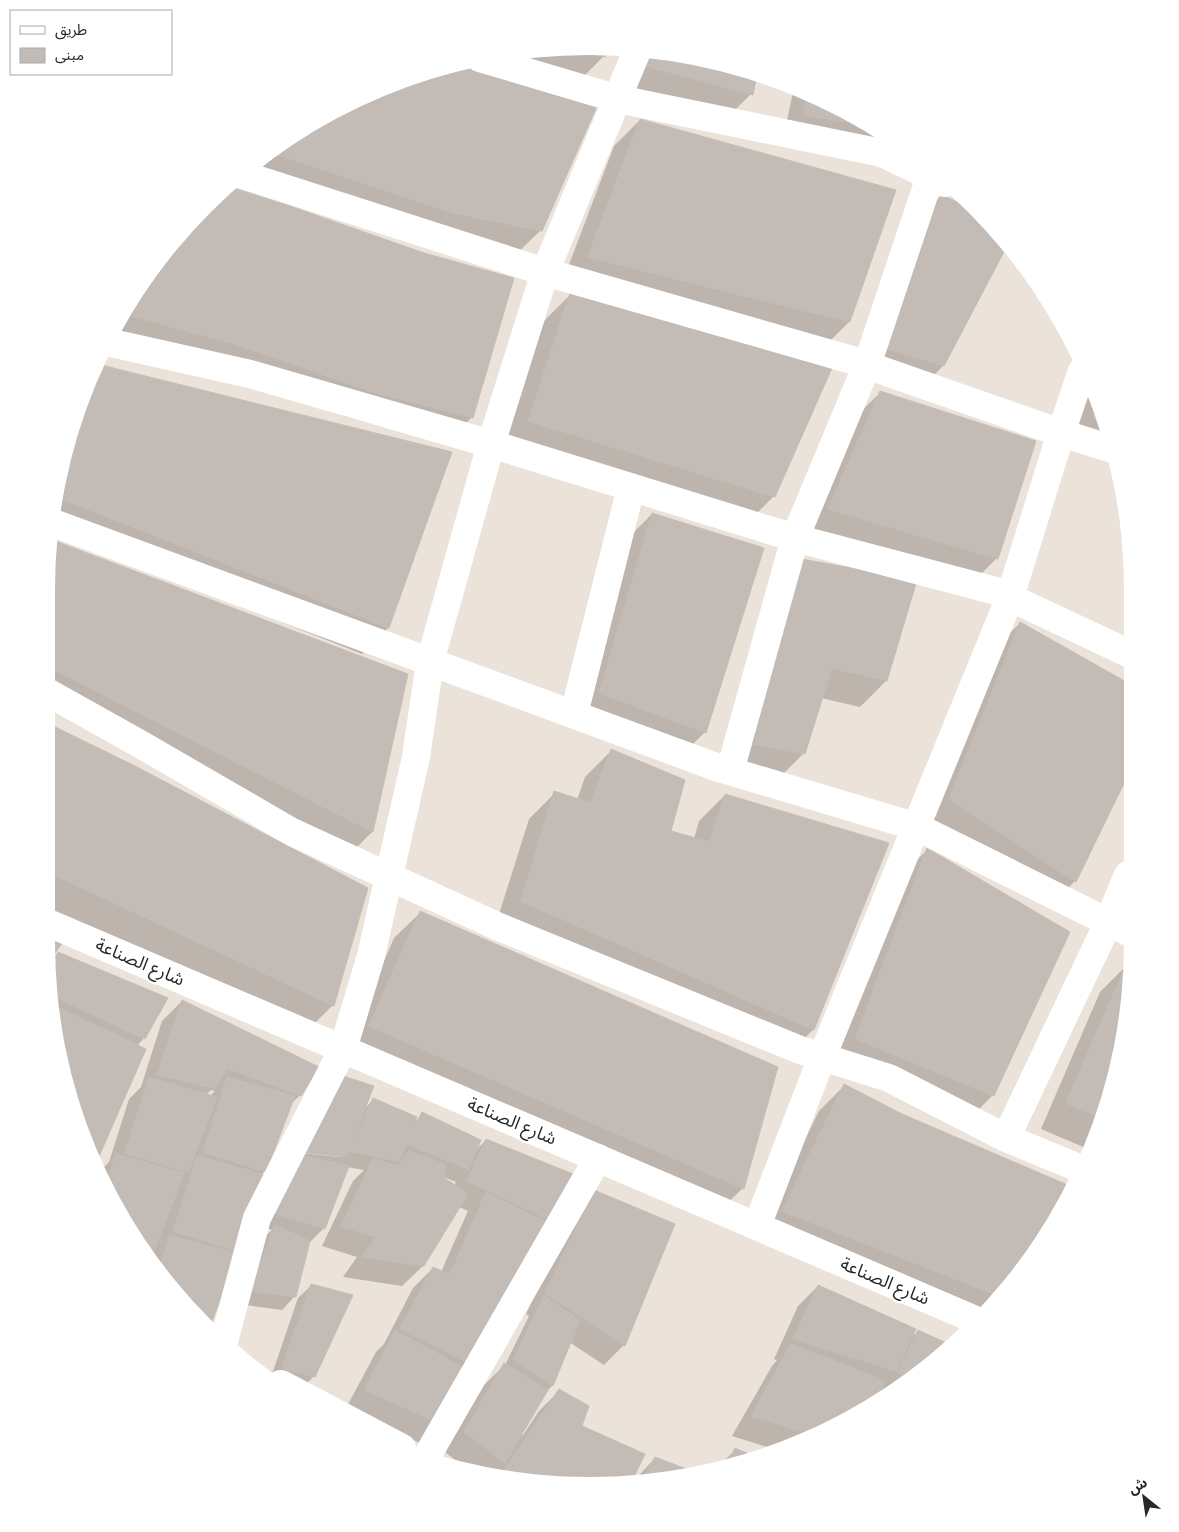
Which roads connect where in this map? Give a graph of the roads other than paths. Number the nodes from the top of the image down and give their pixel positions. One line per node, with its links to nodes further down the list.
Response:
1 (635, 57): 3 (street)
2 (498, 63): 3 (street)
3 (618, 99): 4 (street); 7 (street)
4 (922, 171)
5 (250, 177): 7 (street)
6 (934, 181): 9 (street)
7 (545, 272): 9 (street); 12 (street)
8 (115, 344): 12 (street)
9 (867, 366): 11 (street); 16 (street)
10 (1080, 378): 11 (street)
11 (1061, 433): 13 (street); 17 (street)
12 (491, 444): 14 (street); 19 (street)
13 (1105, 447)
14 (631, 488): 16 (street); 21 (street)
15 (59, 525): 19 (street)
16 (795, 538): 17 (street); 22 (street)
17 (1010, 598): 18 (street); 23 (street)
18 (1124, 651)
19 (430, 662): 21 (street); 24 (street)
20 (55, 696): 24 (street)
21 (574, 714): 22 (street)
22 (730, 771): 23 (street)
23 (917, 827): 27 (street); 29 (street)
24 (389, 876): 28 (street); 29 (street)
25 (1124, 896): 27 (street)
26 (55, 926): 28 (street, شارع الصناعة)
27 (1118, 928): 30 (street)
28 (342, 1049): 31 (street, شارع الصناعة); 35 (street)
29 (822, 1057): 30 (street); 33 (street)
30 (1006, 1138): 32 (street)
31 (598, 1158): 33 (street, شارع الصناعة); 36 (street)
32 (1075, 1166)
33 (757, 1226): 34 (street, شارع الصناعة)
34 (970, 1317)
35 (226, 1333)
36 (429, 1452)

